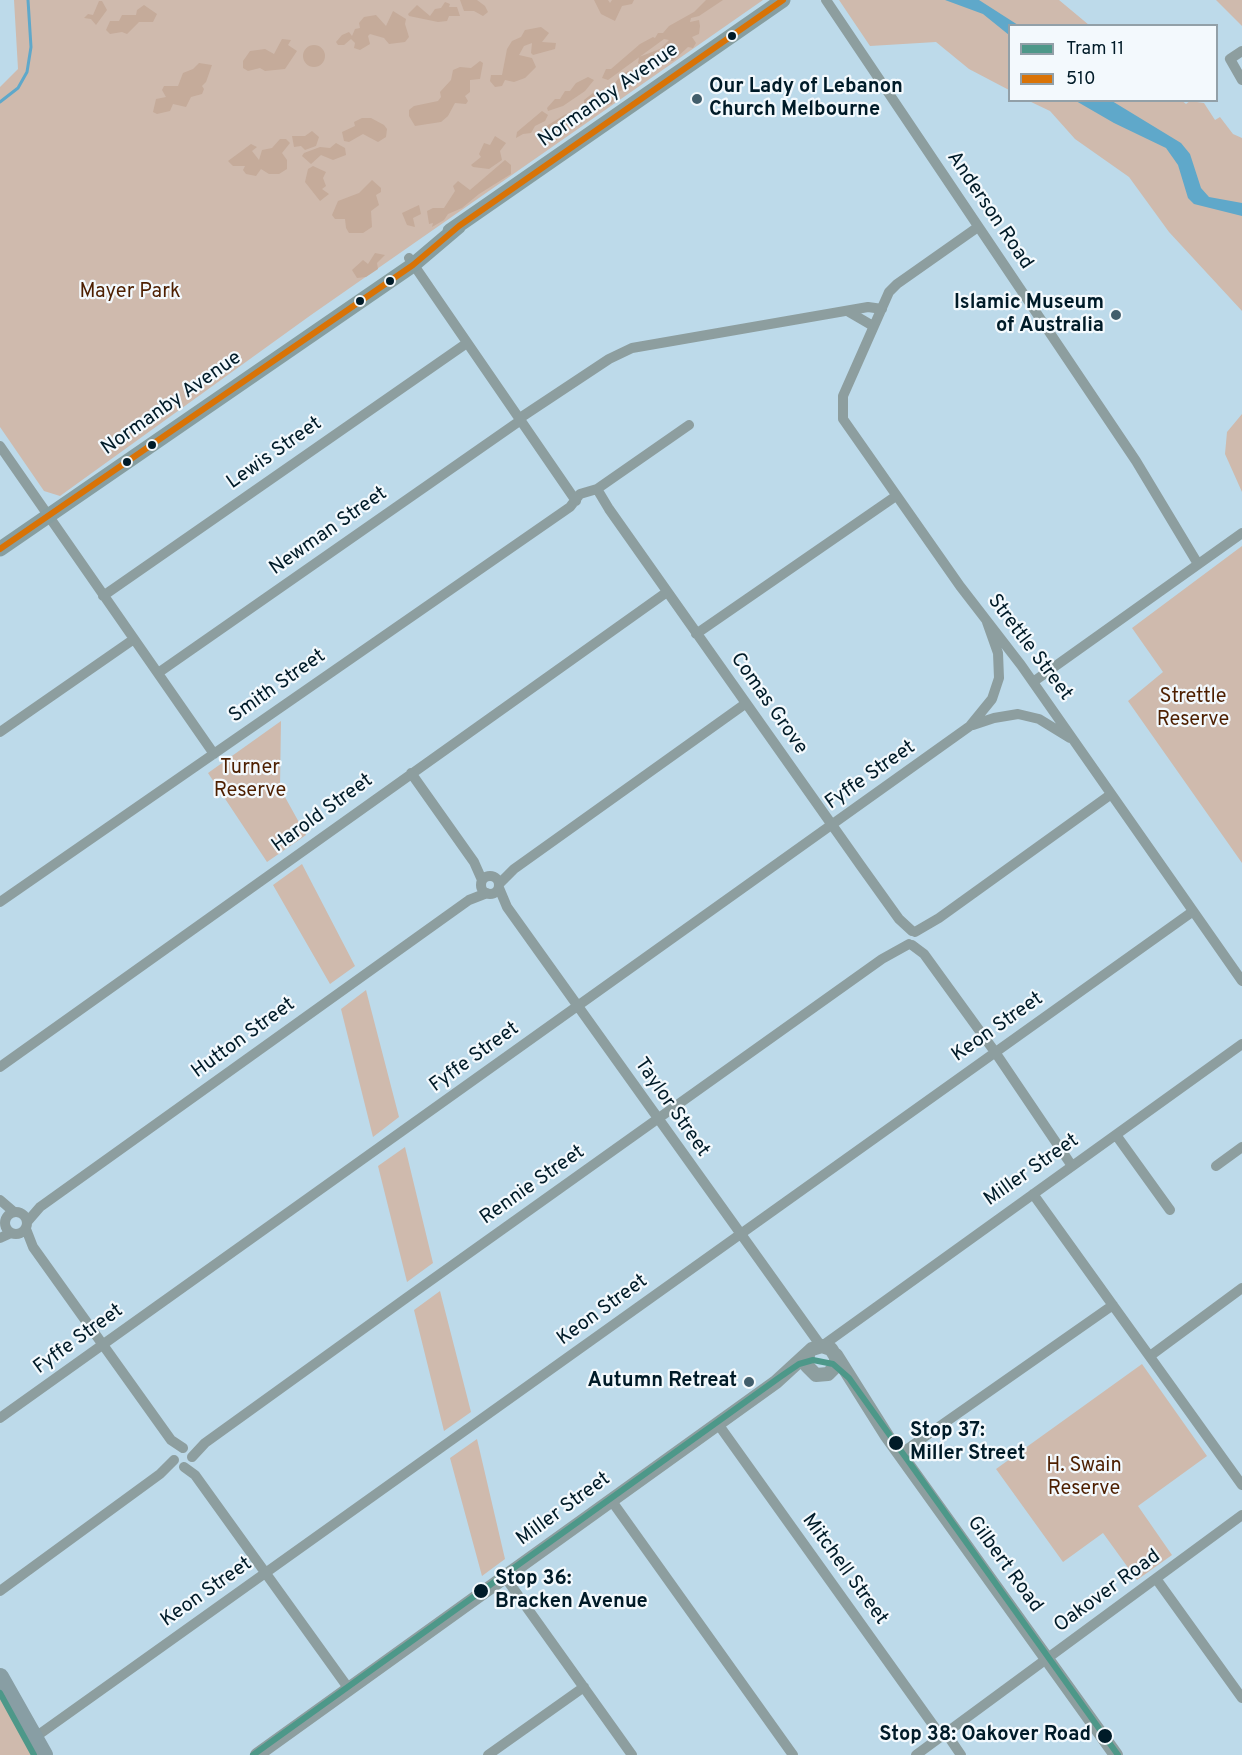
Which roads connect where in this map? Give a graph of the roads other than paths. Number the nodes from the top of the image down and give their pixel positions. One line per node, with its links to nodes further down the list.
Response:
1 (783, 0): 6 (main road, Normanby Avenue)
2 (826, 0): 5 (street, Anderson Road)
3 (1242, 51): 4 (street)
4 (1242, 80)
5 (978, 227): 7 (street); 20 (street, Anderson Road)
6 (411, 262): 10 (street); 17 (main road, Normanby Avenue)
7 (882, 309): 8 (street, Newman Street); 9 (street)
8 (849, 312): 9 (street); 11 (street, Newman Street)
9 (873, 326): 15 (street, Strettle Street)
10 (467, 343): 11 (street); 22 (street, Lewis Street)
11 (520, 419): 16 (street); 26 (street, Newman Street)
12 (688, 425): 14 (street, Smith Street)
13 (0, 446): 17 (street)
14 (595, 494): 16 (street, Smith Street); 21 (street, Comas Grove)
15 (896, 496): 23 (street, Strettle Street); 24 (street)
16 (578, 498): 32 (street, Smith Street)
17 (48, 515): 19 (main road, Normanby Avenue); 22 (street)
18 (1242, 533): 20 (street)
19 (0, 549)
20 (1198, 564): 27 (street)
21 (667, 592): 24 (street, Comas Grove); 33 (street, Harold Street)
22 (103, 596): 25 (street)
23 (987, 622): 27 (street, Strettle Street); 29 (street, Fyffe Street)
24 (696, 634): 28 (street, Comas Grove)
25 (134, 639): 26 (street); 30 (street)
26 (158, 673): 32 (street)
27 (1033, 682): 31 (street, Strettle Street)
28 (746, 704): 35 (street, Comas Grove); 36 (street, Hutton Street)
29 (970, 726): 31 (street, Fyffe Street); 35 (street, Fyffe Street)
30 (0, 732)
31 (1074, 742): 34 (street, Strettle Street)
32 (214, 754): 37 (street, Smith Street)
33 (411, 773): 36 (street, Taylor Street); 44 (street, Harold Street)
34 (1110, 795): 38 (street, Strettle Street); 39 (street, Rennie Street)
35 (832, 825): 39 (street, Comas Grove); 41 (street, Fyffe Street)
36 (490, 885): 41 (street, Taylor Street); 53 (street, Hutton Street)
37 (0, 902)
38 (1192, 912): 40 (street, Strettle Street); 43 (street, Keon Street)
39 (912, 938): 43 (street, Comas Grove); 45 (street, Rennie Street)
40 (1242, 981)
41 (578, 1007): 45 (street, Taylor Street); 59 (street, Fyffe Street)
42 (1242, 1044): 46 (street, Miller Street)
43 (995, 1052): 48 (street, Comas Grove); 54 (street, Keon Street)
44 (0, 1067)
45 (658, 1119): 54 (street, Taylor Street); 69 (street, Rennie Street)
46 (1116, 1135): 48 (street, Miller Street); 52 (street)
47 (1242, 1148): 49 (street)
48 (1072, 1166): 50 (street, Miller Street)
49 (1216, 1166)
50 (1033, 1194): 57 (street); 58 (street, Miller Street)
51 (0, 1201): 53 (street)
52 (1170, 1210)
53 (14, 1224): 55 (street, Hutton Street); 59 (street)
54 (740, 1235): 60 (street, Taylor Street); 73 (street, Keon Street)
55 (0, 1238)
56 (1242, 1288): 62 (street)
57 (1113, 1305): 62 (street); 68 (street)
58 (843, 1330): 60 (street, Miller Street); 61 (street)
59 (102, 1345): 66 (street, Fyffe Street); 69 (street)
60 (815, 1349): 61 (street); 63 (street); 64 (street, Miller Street)
61 (835, 1354): 63 (street); 65 (street, Gilbert Road)
62 (1150, 1356): 70 (street)
63 (817, 1375): 64 (street, Miller Street); 65 (street, Gilbert Road)
64 (776, 1382): 67 (street, Miller Street)
65 (861, 1398): 68 (street, Gilbert Road)
66 (0, 1418)
67 (718, 1424): 71 (street, Miller Street); 82 (street, Mitchell Street)
68 (900, 1454): 77 (street, Gilbert Road)
69 (183, 1458): 73 (street); 76 (street, Rennie Street)
70 (1242, 1485)
71 (611, 1500): 74 (street, Miller Street); 88 (street)
72 (1240, 1519): 75 (street, Oakover Road)
73 (265, 1574): 80 (street); 83 (street, Keon Street)
74 (505, 1577): 79 (street); 80 (street, Miller Street)
75 (1157, 1580): 77 (street, Oakover Road); 81 (street)
76 (0, 1591)
77 (1047, 1659): 82 (street, Oakover Road); 91 (street, Gilbert Road)
78 (0, 1677): 83 (highway)
79 (584, 1688): 86 (street); 87 (street)
80 (349, 1689): 85 (street, Miller Street)
81 (1242, 1698)
82 (944, 1735): 89 (street, Oakover Road); 90 (street, Mitchell Street)
83 (34, 1738): 84 (highway)
84 (44, 1755)
85 (257, 1755)
86 (488, 1755)
87 (632, 1755)
88 (793, 1755)
89 (916, 1755)
90 (962, 1755)
91 (1116, 1755)

